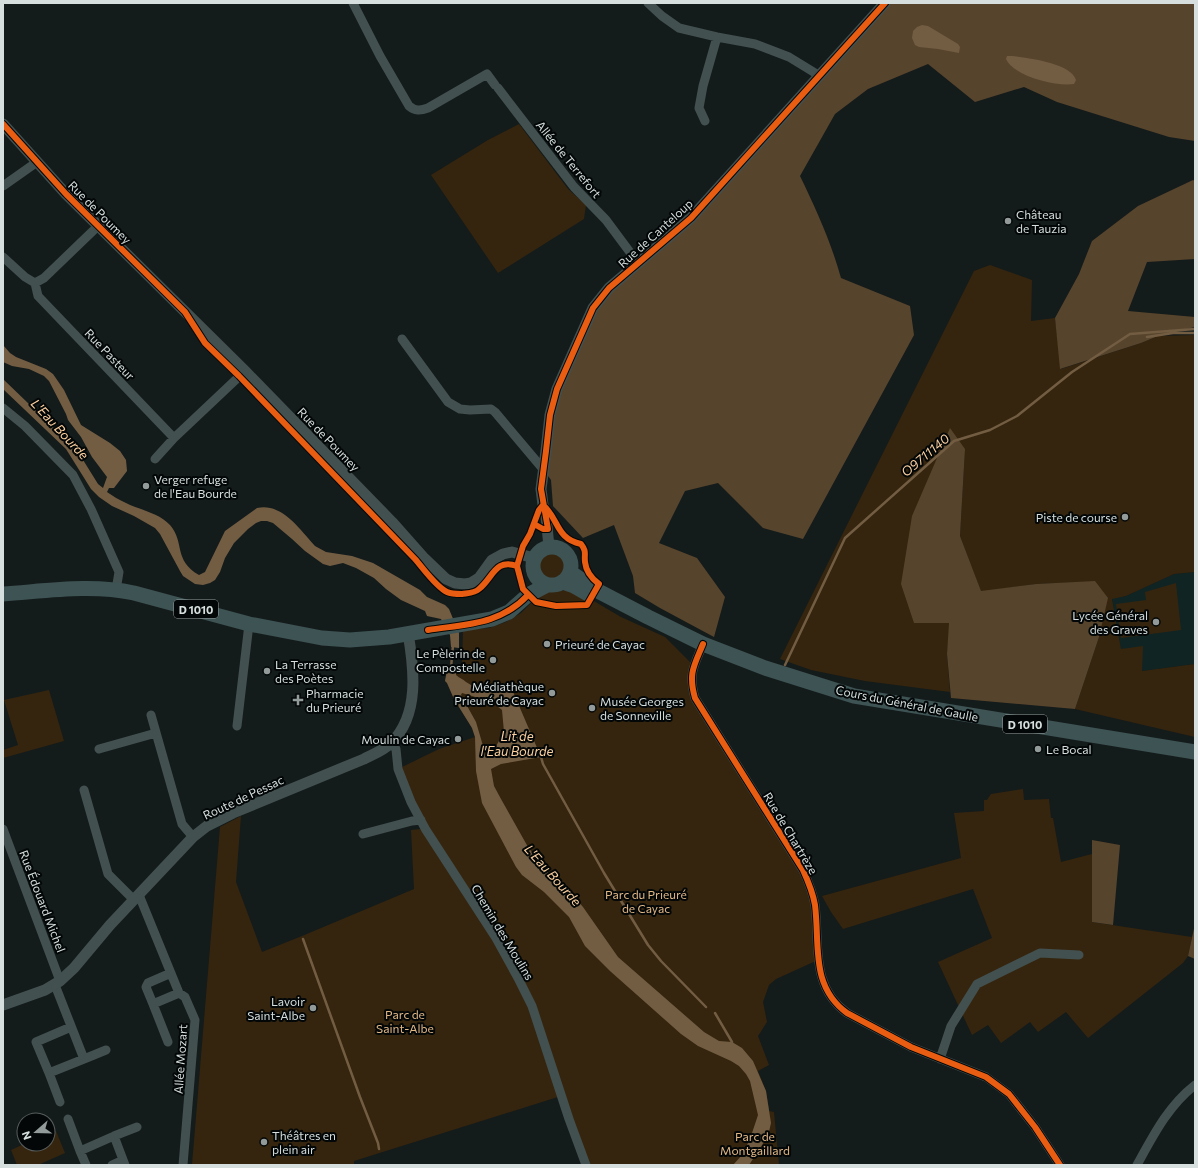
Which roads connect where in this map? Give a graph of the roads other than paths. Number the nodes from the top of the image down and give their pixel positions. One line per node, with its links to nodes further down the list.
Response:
1 (353, 3): 12 (street, Allée de Terrefort)
2 (648, 3): 4 (street)
3 (885, 3): 5 (street, Rue de Canteloup)
4 (717, 37): 5 (street); 6 (street)
5 (820, 76): 12 (street, Rue de Canteloup)
6 (705, 121)
7 (3, 124): 8 (street, Rue de Poumey)
8 (37, 162): 9 (street); 10 (street, Rue de Poumey)
9 (3, 186)
10 (98, 226): 13 (street); 15 (street, Rue de Poumey)
11 (3, 257): 13 (street)
12 (638, 263): 19 (street, Rue de Canteloup)
13 (35, 283): 17 (street, Rue Pasteur)
14 (402, 339): 19 (street)
15 (245, 371): 17 (street); 21 (street, Rue de Poumey)
16 (3, 408): 24 (street)
17 (174, 438): 18 (street)
18 (155, 459)
19 (543, 469): 20 (street, Rue de Canteloup)
20 (549, 547): 21 (main road); 22 (main road)
21 (534, 558): 23 (main road)
22 (566, 577): 23 (main road); 28 (main road, D 1010)
23 (541, 581): 27 (main road, D 1010)
24 (116, 590): 25 (main road, D 1010); 26 (main road, D 1010)
25 (3, 594)
26 (249, 624): 27 (main road, D 1010); 30 (street)
27 (408, 633): 32 (street, Route de Pessac)
28 (702, 647): 34 (main road, Cours du Général de Gaulle / D 1010); 52 (street, Rue de Chartrèze)
29 (151, 715): 31 (street)
30 (237, 726)
31 (156, 733): 33 (street); 39 (street)
32 (391, 743): 36 (street, Chemin des Moulins); 39 (street, Route de Pessac)
33 (99, 749)
34 (1195, 752)
35 (84, 790): 41 (street)
36 (421, 820): 38 (street); 64 (street, Chemin des Moulins)
37 (3, 829): 40 (street, Rue Édouard Michel)
38 (363, 834)
39 (193, 837): 41 (street, Route de Pessac)
40 (7, 850): 44 (street, Rue Édouard Michel)
41 (136, 897): 43 (street, Allée Mozart); 44 (street, Route de Pessac)
42 (1080, 955): 52 (street)
43 (171, 973): 45 (street, Allée Mozart); 46 (street)
44 (58, 983): 47 (street, Route de Pessac); 48 (street, Rue Édouard Michel)
45 (179, 993): 46 (street); 63 (street, Allée Mozart)
46 (153, 1004): 49 (street)
47 (3, 1005)
48 (71, 1027): 51 (street, Rue Édouard Michel); 53 (street)
49 (168, 1042)
50 (106, 1050): 51 (street)
51 (84, 1059): 53 (street)
52 (940, 1059): 65 (street, Rue de Chartrèze)
53 (49, 1073): 55 (street)
54 (1195, 1086): 66 (street)
55 (60, 1102)
56 (68, 1119): 59 (street)
57 (138, 1126): 58 (street)
58 (114, 1136): 59 (street); 60 (street)
59 (80, 1151): 61 (street)
60 (124, 1163): 62 (street)
61 (86, 1165)
62 (112, 1165)
63 (183, 1165)
64 (586, 1165)
65 (1060, 1165)
66 (1137, 1165)

